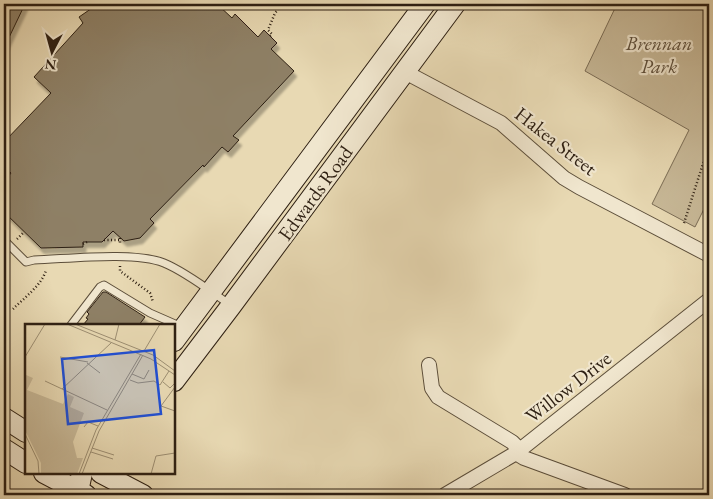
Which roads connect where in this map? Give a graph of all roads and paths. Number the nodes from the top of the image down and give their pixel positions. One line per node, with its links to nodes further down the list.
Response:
1 (283, 4): 4 (path)
2 (425, 4): 15 (street, Edwards Road)
3 (455, 4): 6 (street, Edwards Road)
4 (270, 36)
5 (709, 53): 7 (path)
6 (405, 72): 12 (street, Hakea Street); 17 (street, Edwards Road)
7 (709, 118)
8 (709, 145): 9 (path)
9 (684, 223)
10 (4, 240): 14 (lane)
11 (104, 240): 13 (path)
12 (709, 255)
13 (120, 257): 14 (lane); 15 (lane); 19 (path)
14 (48, 259): 18 (path)
15 (211, 291): 17 (lane); 22 (street, Edwards Road)
16 (709, 300): 28 (street, Willow Drive)
17 (231, 306): 24 (street, Edwards Road)
18 (13, 309)
19 (150, 313): 20 (lane); 21 (lane)
20 (72, 324)
21 (165, 324)
22 (179, 334)
23 (429, 365): 28 (street)
24 (175, 380)
25 (4, 418): 26 (street)
26 (25, 431)
27 (4, 449): 29 (street)
28 (518, 452): 36 (street, Willow Drive); 37 (street)
29 (25, 462)
30 (46, 474): 34 (street)
31 (102, 474): 34 (street)
32 (105, 474): 35 (street)
33 (134, 474): 35 (street)
34 (81, 489)
35 (142, 494)
36 (445, 495)
37 (625, 495)

